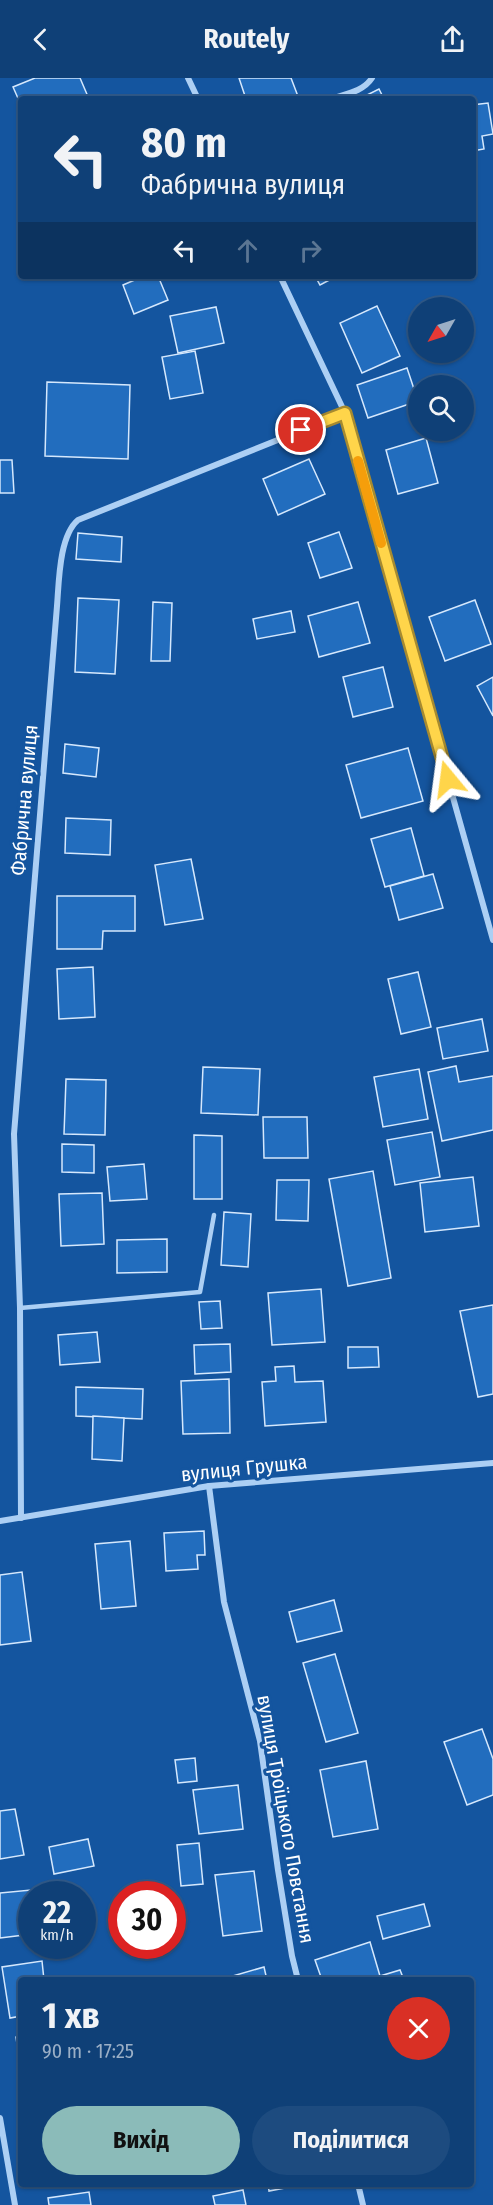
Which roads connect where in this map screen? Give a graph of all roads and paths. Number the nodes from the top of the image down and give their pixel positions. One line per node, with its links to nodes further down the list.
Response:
1 (188, 78): 3 (street)
2 (372, 78): 4 (street)
3 (197, 96)
4 (341, 96)
5 (281, 279): 6 (street)
6 (345, 413): 7 (street); 9 (street, Фабрична вулиця)
7 (493, 940)
8 (214, 1215): 9 (lane)
9 (20, 1308): 12 (street, Фабрична вулиця)
10 (493, 1463): 11 (street, вулиця Грушка)
11 (209, 1486): 12 (street, вулиця Грушка); 14 (street, вулиця Троїцького Повстання)
12 (21, 1518): 13 (street, вулиця Грушка)
13 (0, 1521)
14 (297, 1977)
15 (0, 2118): 17 (street)
16 (359, 2187): 18 (street)
17 (15, 2205)
18 (363, 2205)

